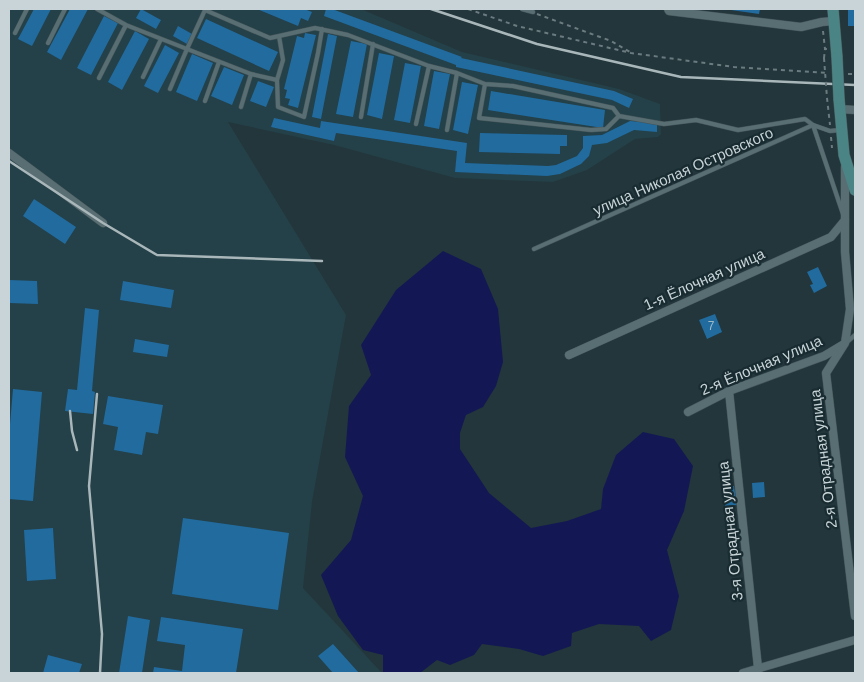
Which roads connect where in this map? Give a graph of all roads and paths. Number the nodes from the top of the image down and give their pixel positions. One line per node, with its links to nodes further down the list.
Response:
1 (27, 9): 12 (lane)
2 (65, 9): 15 (lane)
3 (98, 9): 10 (lane)
4 (468, 9): 19 (path)
5 (522, 9): 8 (lane)
6 (833, 9): 9 (main road)
7 (668, 10): 9 (street)
8 (533, 12): 19 (path)
9 (834, 21): 33 (main road, bridge)
10 (126, 26): 14 (lane); 28 (lane)
11 (322, 29): 13 (lane); 16 (lane); 29 (lane)
12 (15, 33)
13 (279, 36): 18 (lane); 29 (lane)
14 (161, 39): 18 (lane); 27 (lane)
15 (48, 43)
16 (373, 44): 21 (lane); 37 (lane)
17 (825, 49): 33 (path, bridge)
18 (187, 50): 20 (lane); 31 (lane)
19 (631, 53): 23 (path)
20 (219, 62): 24 (lane); 32 (lane)
21 (429, 66): 22 (lane); 38 (lane)
22 (457, 73): 30 (lane); 41 (lane)
23 (833, 73)
24 (251, 74): 29 (lane); 34 (lane)
25 (842, 74): 26 (path)
26 (855, 74)
27 (143, 77)
28 (99, 78)
29 (277, 80)
30 (484, 84): 36 (lane); 36 (lane)
31 (170, 89)
32 (205, 101)
33 (835, 102): 35 (street); 40 (main road)
34 (242, 108)
35 (855, 110)
36 (619, 116): 39 (lane)
37 (361, 117)
38 (416, 124)
39 (813, 125): 40 (lane); 45 (lane); 47 (lane, улица Николая Островского)
40 (842, 129): 43 (main road)
41 (447, 130)
42 (9, 153): 46 (street)
43 (844, 155): 44 (main road); 45 (street, 2-я Отрадная улица)
44 (855, 190)
45 (845, 220): 49 (street, 2-я Отрадная улица); 50 (street, 1-я Ёлочная улица)
46 (103, 223)
47 (534, 249)
48 (855, 334): 49 (lane)
49 (845, 343): 51 (street, 2-я Ёлочная улица); 53 (street, 2-я Отрадная улица)
50 (569, 355)
51 (729, 391): 52 (street, 2-я Ёлочная улица); 55 (street, 3-я Отрадная улица)
52 (688, 412)
53 (855, 616)
54 (855, 640): 55 (street)
55 (758, 668): 56 (street)
56 (743, 673)

